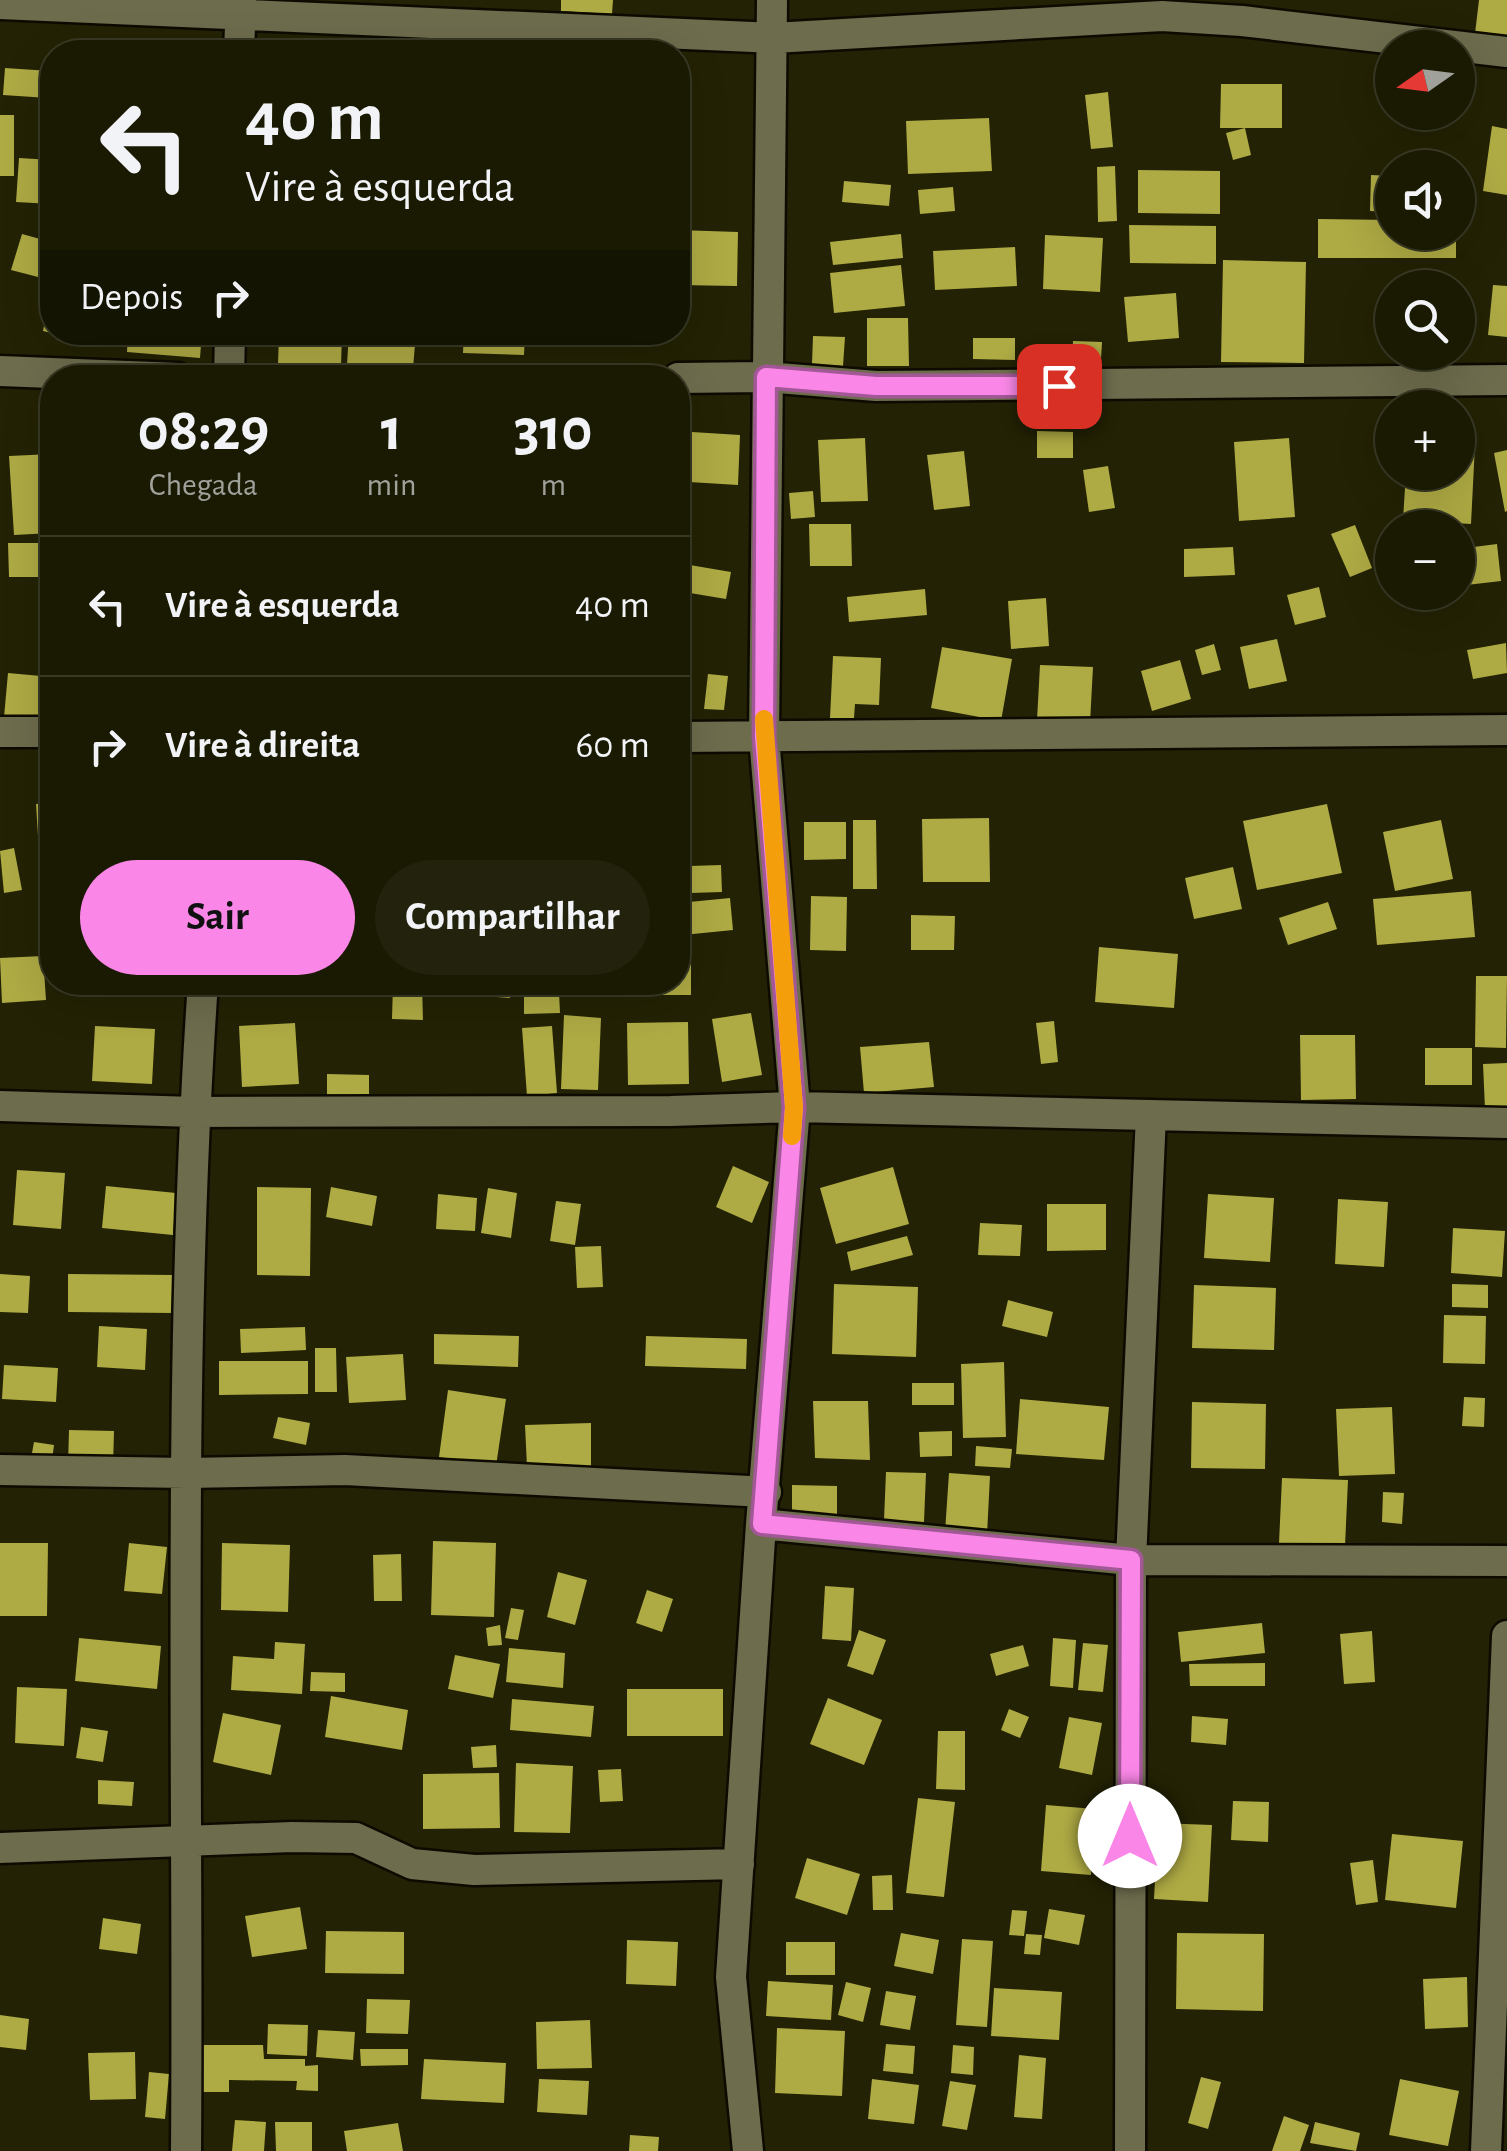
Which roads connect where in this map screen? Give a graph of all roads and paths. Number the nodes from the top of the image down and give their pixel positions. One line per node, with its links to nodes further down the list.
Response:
1 (772, 0): 4 (street)
2 (0, 4): 3 (street)
3 (240, 8): 4 (street); 5 (street)
4 (773, 38): 6 (street); 9 (street)
5 (239, 40)
6 (1507, 52)
7 (0, 371): 8 (street)
8 (40, 373)
9 (766, 377): 10 (street); 11 (street); 16 (street)
10 (690, 378)
11 (1507, 380)
12 (1507, 730): 16 (street)
13 (0, 732): 14 (street)
14 (40, 732)
15 (690, 737): 16 (street)
16 (764, 737): 19 (street)
17 (202, 995): 20 (street)
18 (0, 1106): 20 (street)
19 (794, 1107): 20 (street); 21 (street); 25 (street)
20 (194, 1112): 24 (street)
21 (1151, 1115): 22 (street); 27 (street)
22 (1507, 1123)
23 (0, 1470): 24 (street)
24 (186, 1473): 25 (street); 30 (street)
25 (766, 1492): 26 (street)
26 (762, 1524): 27 (street); 32 (street)
27 (1131, 1560): 28 (street); 35 (street)
28 (1507, 1561)
29 (1507, 1636): 36 (street)
30 (188, 1840): 31 (street); 32 (street); 33 (street)
31 (0, 1848)
32 (739, 1864): 34 (street)
33 (186, 2151)
34 (748, 2151)
35 (1130, 2151)
36 (1486, 2151)

